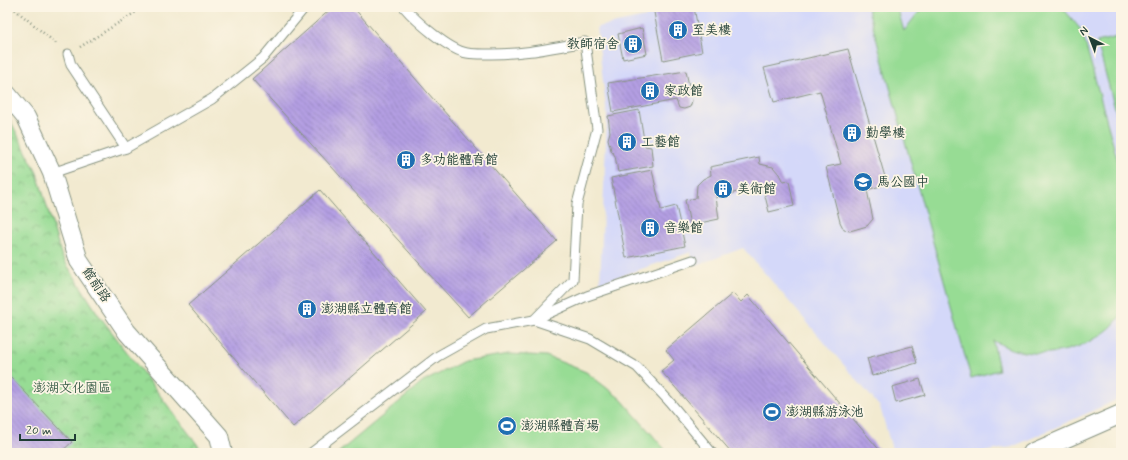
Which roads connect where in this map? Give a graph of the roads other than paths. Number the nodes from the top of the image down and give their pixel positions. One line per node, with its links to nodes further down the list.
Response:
1 (305, 7): 5 (lane)
2 (404, 7): 8 (lane)
3 (68, 54): 5 (lane)
4 (7, 94): 6 (street, 館前路)
5 (126, 148): 6 (lane)
6 (52, 173): 10 (street, 館前路)
7 (693, 260): 8 (lane)
8 (534, 320): 11 (lane); 12 (lane)
9 (1121, 414): 13 (street)
10 (223, 453)
11 (311, 453)
12 (712, 453)
13 (1032, 453)

